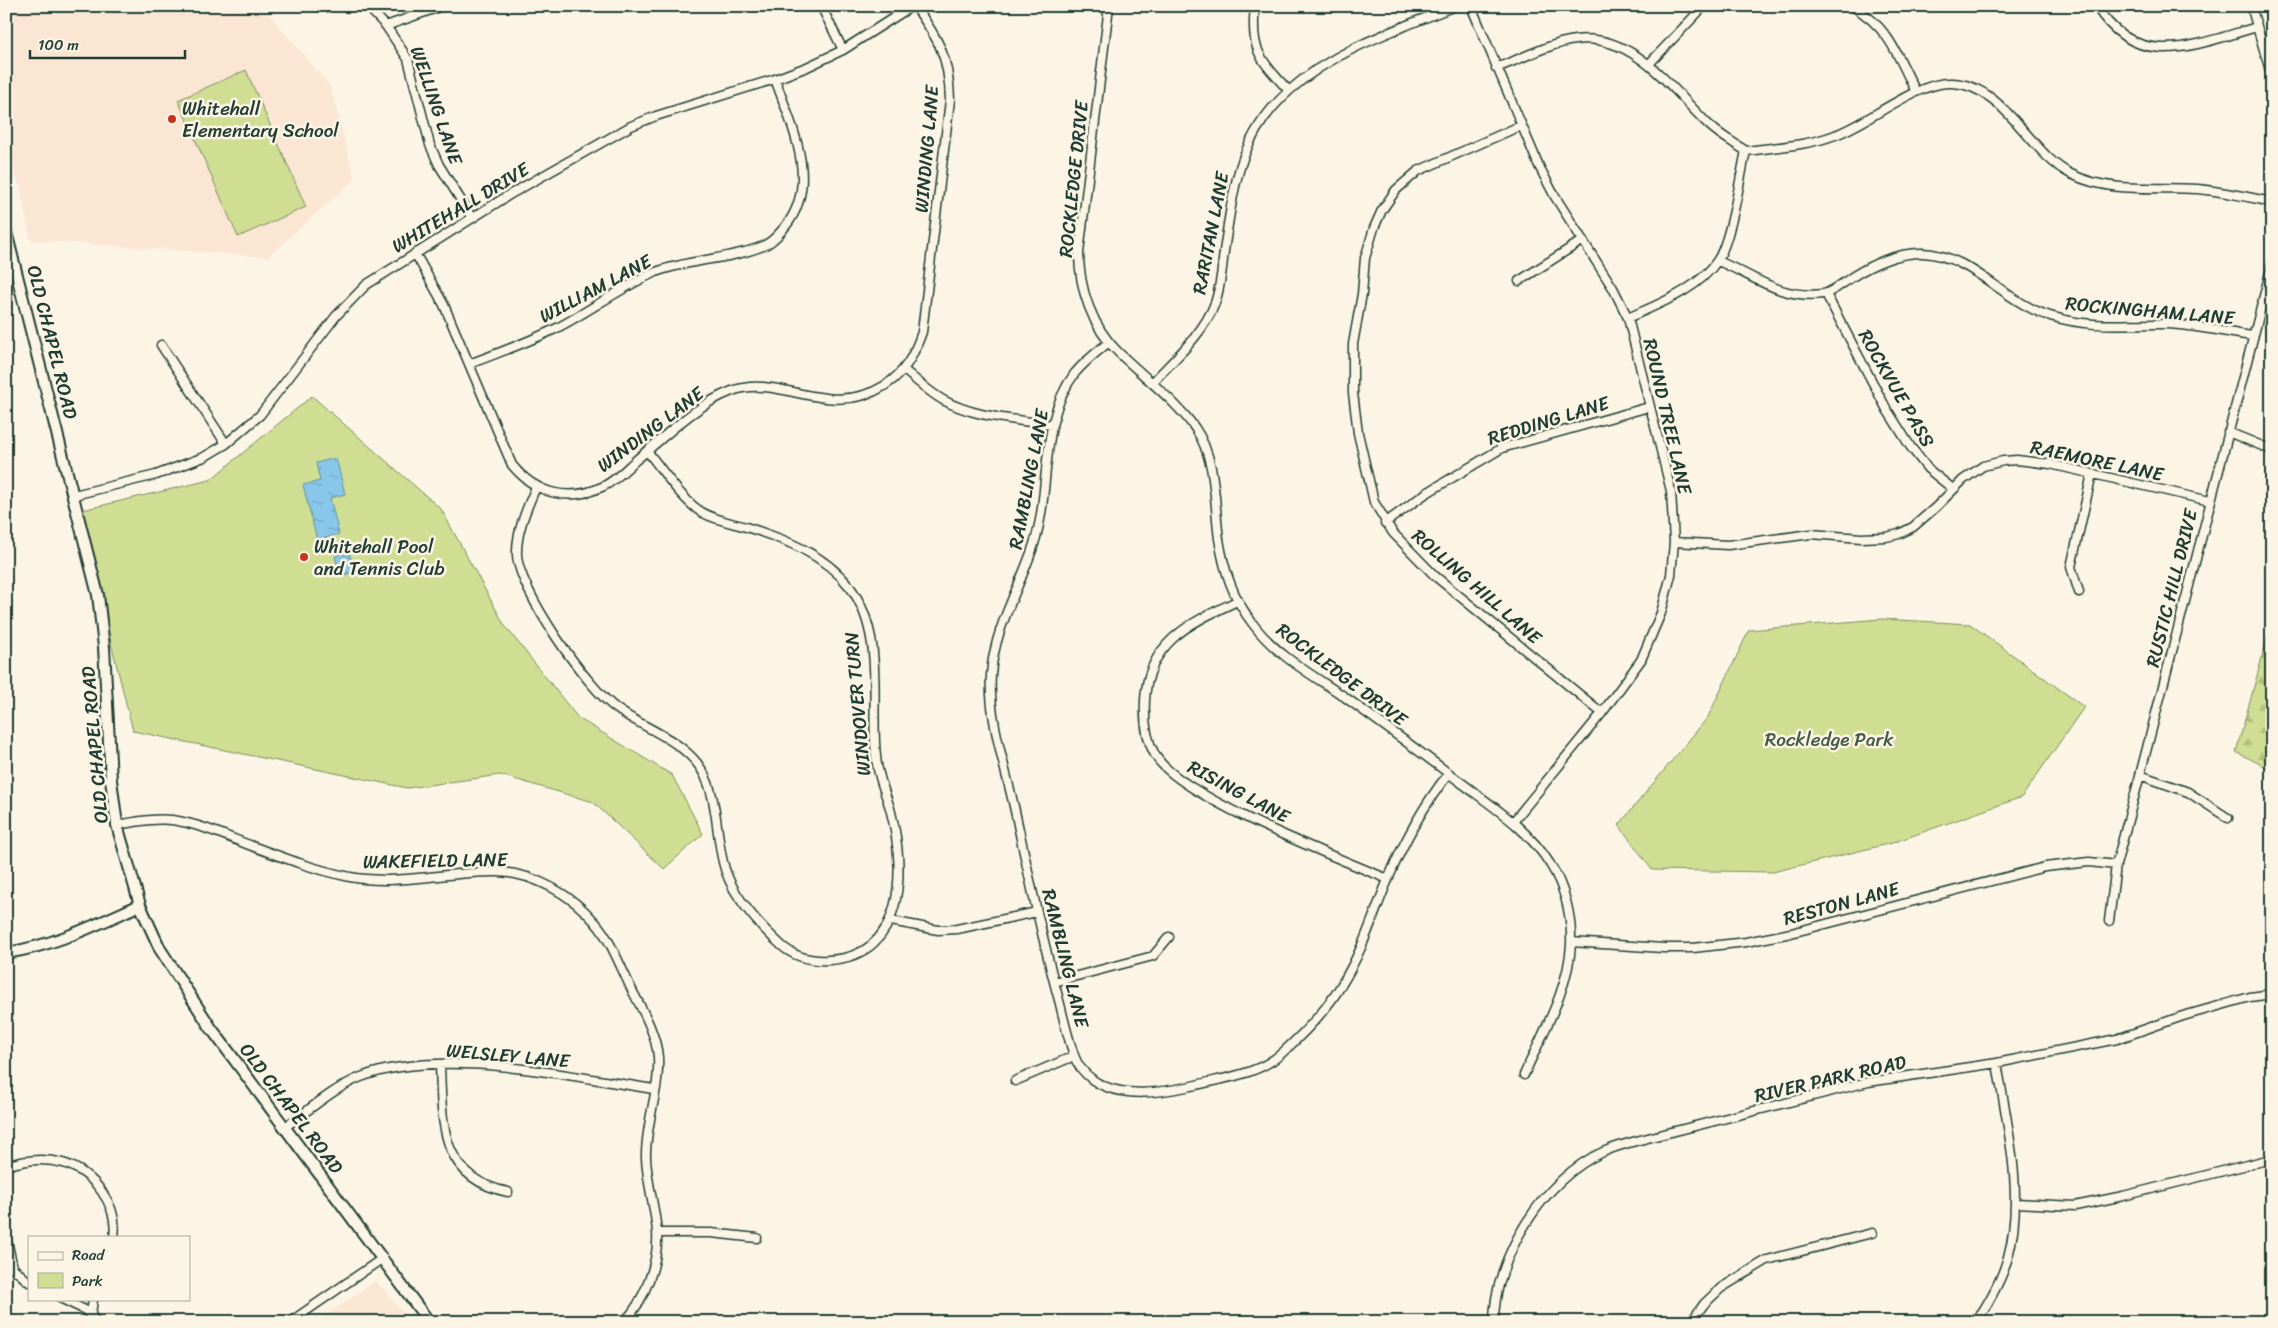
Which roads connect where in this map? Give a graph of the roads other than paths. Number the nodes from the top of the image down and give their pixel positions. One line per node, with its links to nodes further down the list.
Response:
1 (367, 6): 13 (street, WELLING LANE)
2 (442, 6): 13 (street)
3 (821, 6): 15 (street)
4 (913, 6): 15 (street, WHITEHALL DRIVE); 38 (street, WINDING LANE)
5 (1109, 6): 35 (street, ROCKLEDGE DRIVE)
6 (1255, 6): 20 (street)
7 (1455, 6): 20 (street, RARITAN LANE)
8 (1470, 6): 17 (street, ROUND TREE LANE)
9 (1704, 6): 16 (street)
10 (1852, 6): 21 (street)
11 (2096, 6): 14 (street)
12 (2251, 6): 14 (street)
13 (386, 26): 25 (street, WELLING LANE)
14 (2257, 28): 18 (street)
15 (843, 50): 19 (street, WHITEHALL DRIVE)
16 (1649, 64): 17 (street); 23 (street)
17 (1496, 68): 22 (street, ROUND TREE LANE)
18 (2272, 77)
19 (775, 79): 25 (street, WHITEHALL DRIVE); 37 (street, WILLIAM LANE)
20 (1289, 91): 39 (street, RARITAN LANE)
21 (1916, 92): 23 (street); 24 (street)
22 (1520, 126): 27 (street, ROUND TREE LANE); 51 (street, ROLLING HILL LANE)
23 (1746, 150): 29 (street)
24 (2272, 202)
25 (472, 218): 28 (street, WHITEHALL DRIVE)
26 (6, 232): 49 (street, OLD CHAPEL ROAD)
27 (1583, 240): 31 (street); 33 (street, ROUND TREE LANE)
28 (414, 253): 37 (street, WINDING LANE); 43 (street, WHITEHALL DRIVE)
29 (1718, 261): 32 (street, ROCKINGHAM LANE); 33 (street)
30 (2272, 265): 34 (street, RUSTIC HILL DRIVE)
31 (1519, 281)
32 (1826, 294): 34 (street, ROCKINGHAM LANE); 48 (street, ROCKVUE PASS)
33 (1628, 318): 40 (street, ROUND TREE LANE)
34 (2252, 336): 42 (street, RUSTIC HILL DRIVE)
35 (1109, 342): 39 (street, ROCKLEDGE DRIVE); 41 (street, RAMBLING LANE)
36 (161, 345): 43 (street)
37 (469, 364): 47 (street, WINDING LANE)
38 (904, 370): 41 (street); 45 (street, WINDING LANE)
39 (1152, 383): 54 (street, ROCKLEDGE DRIVE)
40 (1649, 407): 51 (street, REDDING LANE); 52 (street, ROUND TREE LANE)
41 (1052, 425): 64 (street, RAMBLING LANE)
42 (2228, 432): 44 (street); 50 (street, RUSTIC HILL DRIVE)
43 (226, 444): 49 (street, WHITEHALL DRIVE)
44 (2272, 450)
45 (647, 451): 47 (street, WINDING LANE); 65 (street, WINDOVER TURN)
46 (2092, 474): 48 (street, RAEMORE LANE); 50 (street, RAEMORE LANE); 53 (street)
47 (536, 487): 65 (street, WINDOVER TURN)
48 (1953, 489): 52 (street, RAEMORE LANE)
49 (74, 495): 60 (street, OLD CHAPEL ROAD)
50 (2210, 501): 57 (street, RUSTIC HILL DRIVE)
51 (1385, 523): 55 (street, ROLLING HILL LANE)
52 (1674, 542): 55 (street, ROUND TREE LANE)
53 (2079, 592)
54 (1237, 601): 56 (street, ROCKLEDGE DRIVE); 62 (street, RISING LANE)
55 (1602, 713): 59 (street, ROUND TREE LANE)
56 (1449, 773): 59 (street, ROCKLEDGE DRIVE); 62 (street, RAMBLING LANE)
57 (2140, 775): 58 (street); 61 (street, RUSTIC HILL DRIVE)
58 (2228, 818)
59 (1514, 822): 68 (street, ROCKLEDGE DRIVE)
60 (117, 825): 63 (street, OLD CHAPEL ROAD); 77 (street, WAKEFIELD LANE)
61 (2116, 865): 66 (street, RUSTIC HILL DRIVE); 68 (street, RESTON LANE)
62 (1388, 879): 72 (street, RAMBLING LANE)
63 (140, 905): 69 (street); 78 (street, OLD CHAPEL ROAD)
64 (1038, 912): 65 (street); 70 (street, RAMBLING LANE)
65 (891, 921)
66 (2109, 921)
67 (1169, 937): 70 (street)
68 (1571, 942): 75 (street, ROCKLEDGE DRIVE)
69 (6, 953)
70 (1054, 982): 72 (street, RAMBLING LANE)
71 (2272, 994): 73 (street, RIVER PARK ROAD)
72 (1074, 1056): 76 (street)
73 (1997, 1063): 82 (street); 98 (street, RIVER PARK ROAD)
74 (440, 1064): 77 (street, WELSLEY LANE); 78 (street, WELSLEY LANE); 81 (street)
75 (1524, 1075)
76 (1015, 1081)
77 (654, 1089): 83 (street, WAKEFIELD LANE)
78 (285, 1127): 88 (street, OLD CHAPEL ROAD)
79 (2267, 1160): 82 (street)
80 (6, 1166): 86 (street)
81 (508, 1192)
82 (2016, 1203): 100 (street)
83 (657, 1233): 87 (street); 97 (street, WAKEFIELD LANE)
84 (1872, 1233): 99 (street)
85 (6, 1236): 89 (street)
86 (114, 1236)
87 (757, 1238)
88 (383, 1258): 95 (street); 96 (street, OLD CHAPEL ROAD)
89 (10, 1271): 90 (street)
90 (28, 1281)
91 (64, 1300): 93 (street)
92 (93, 1300): 93 (street)
93 (91, 1315): 94 (street)
94 (97, 1322)
95 (290, 1322)
96 (429, 1322)
97 (624, 1322)
98 (1494, 1322)
99 (1691, 1322)
100 (1976, 1322)

